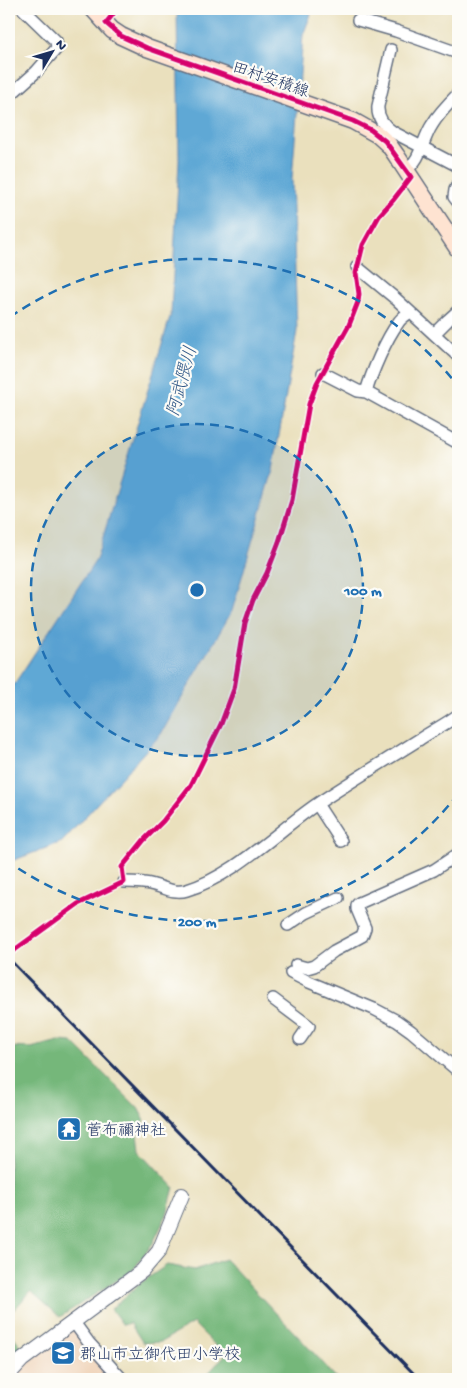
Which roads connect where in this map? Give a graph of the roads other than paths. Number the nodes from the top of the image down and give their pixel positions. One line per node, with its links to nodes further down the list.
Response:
1 (23, 9): 7 (street)
2 (93, 9): 10 (main road, 田村安積線)
3 (358, 20): 5 (street)
4 (391, 50): 8 (street)
5 (458, 53)
6 (458, 94): 8 (street)
7 (9, 96)
8 (422, 147): 9 (street); 10 (street)
9 (458, 166)
10 (406, 169): 13 (main road, 田村安積線)
11 (458, 184): 12 (street)
12 (458, 202)
13 (456, 241)
14 (357, 267): 16 (street)
15 (458, 311): 17 (street)
16 (410, 312): 17 (street); 20 (street)
17 (434, 334): 18 (street)
18 (458, 356)
19 (323, 373): 20 (street)
20 (366, 392): 21 (street)
21 (458, 443)
22 (458, 715): 23 (street)
23 (317, 804): 24 (street); 26 (street)
24 (341, 841)
25 (458, 854): 31 (street)
26 (124, 882)
27 (338, 898): 28 (street)
28 (288, 925)
29 (273, 999): 30 (street)
30 (300, 1039)
31 (458, 1071)
32 (182, 1195): 33 (street)
33 (73, 1321): 34 (street); 35 (street)
34 (9, 1374)
35 (122, 1379)

